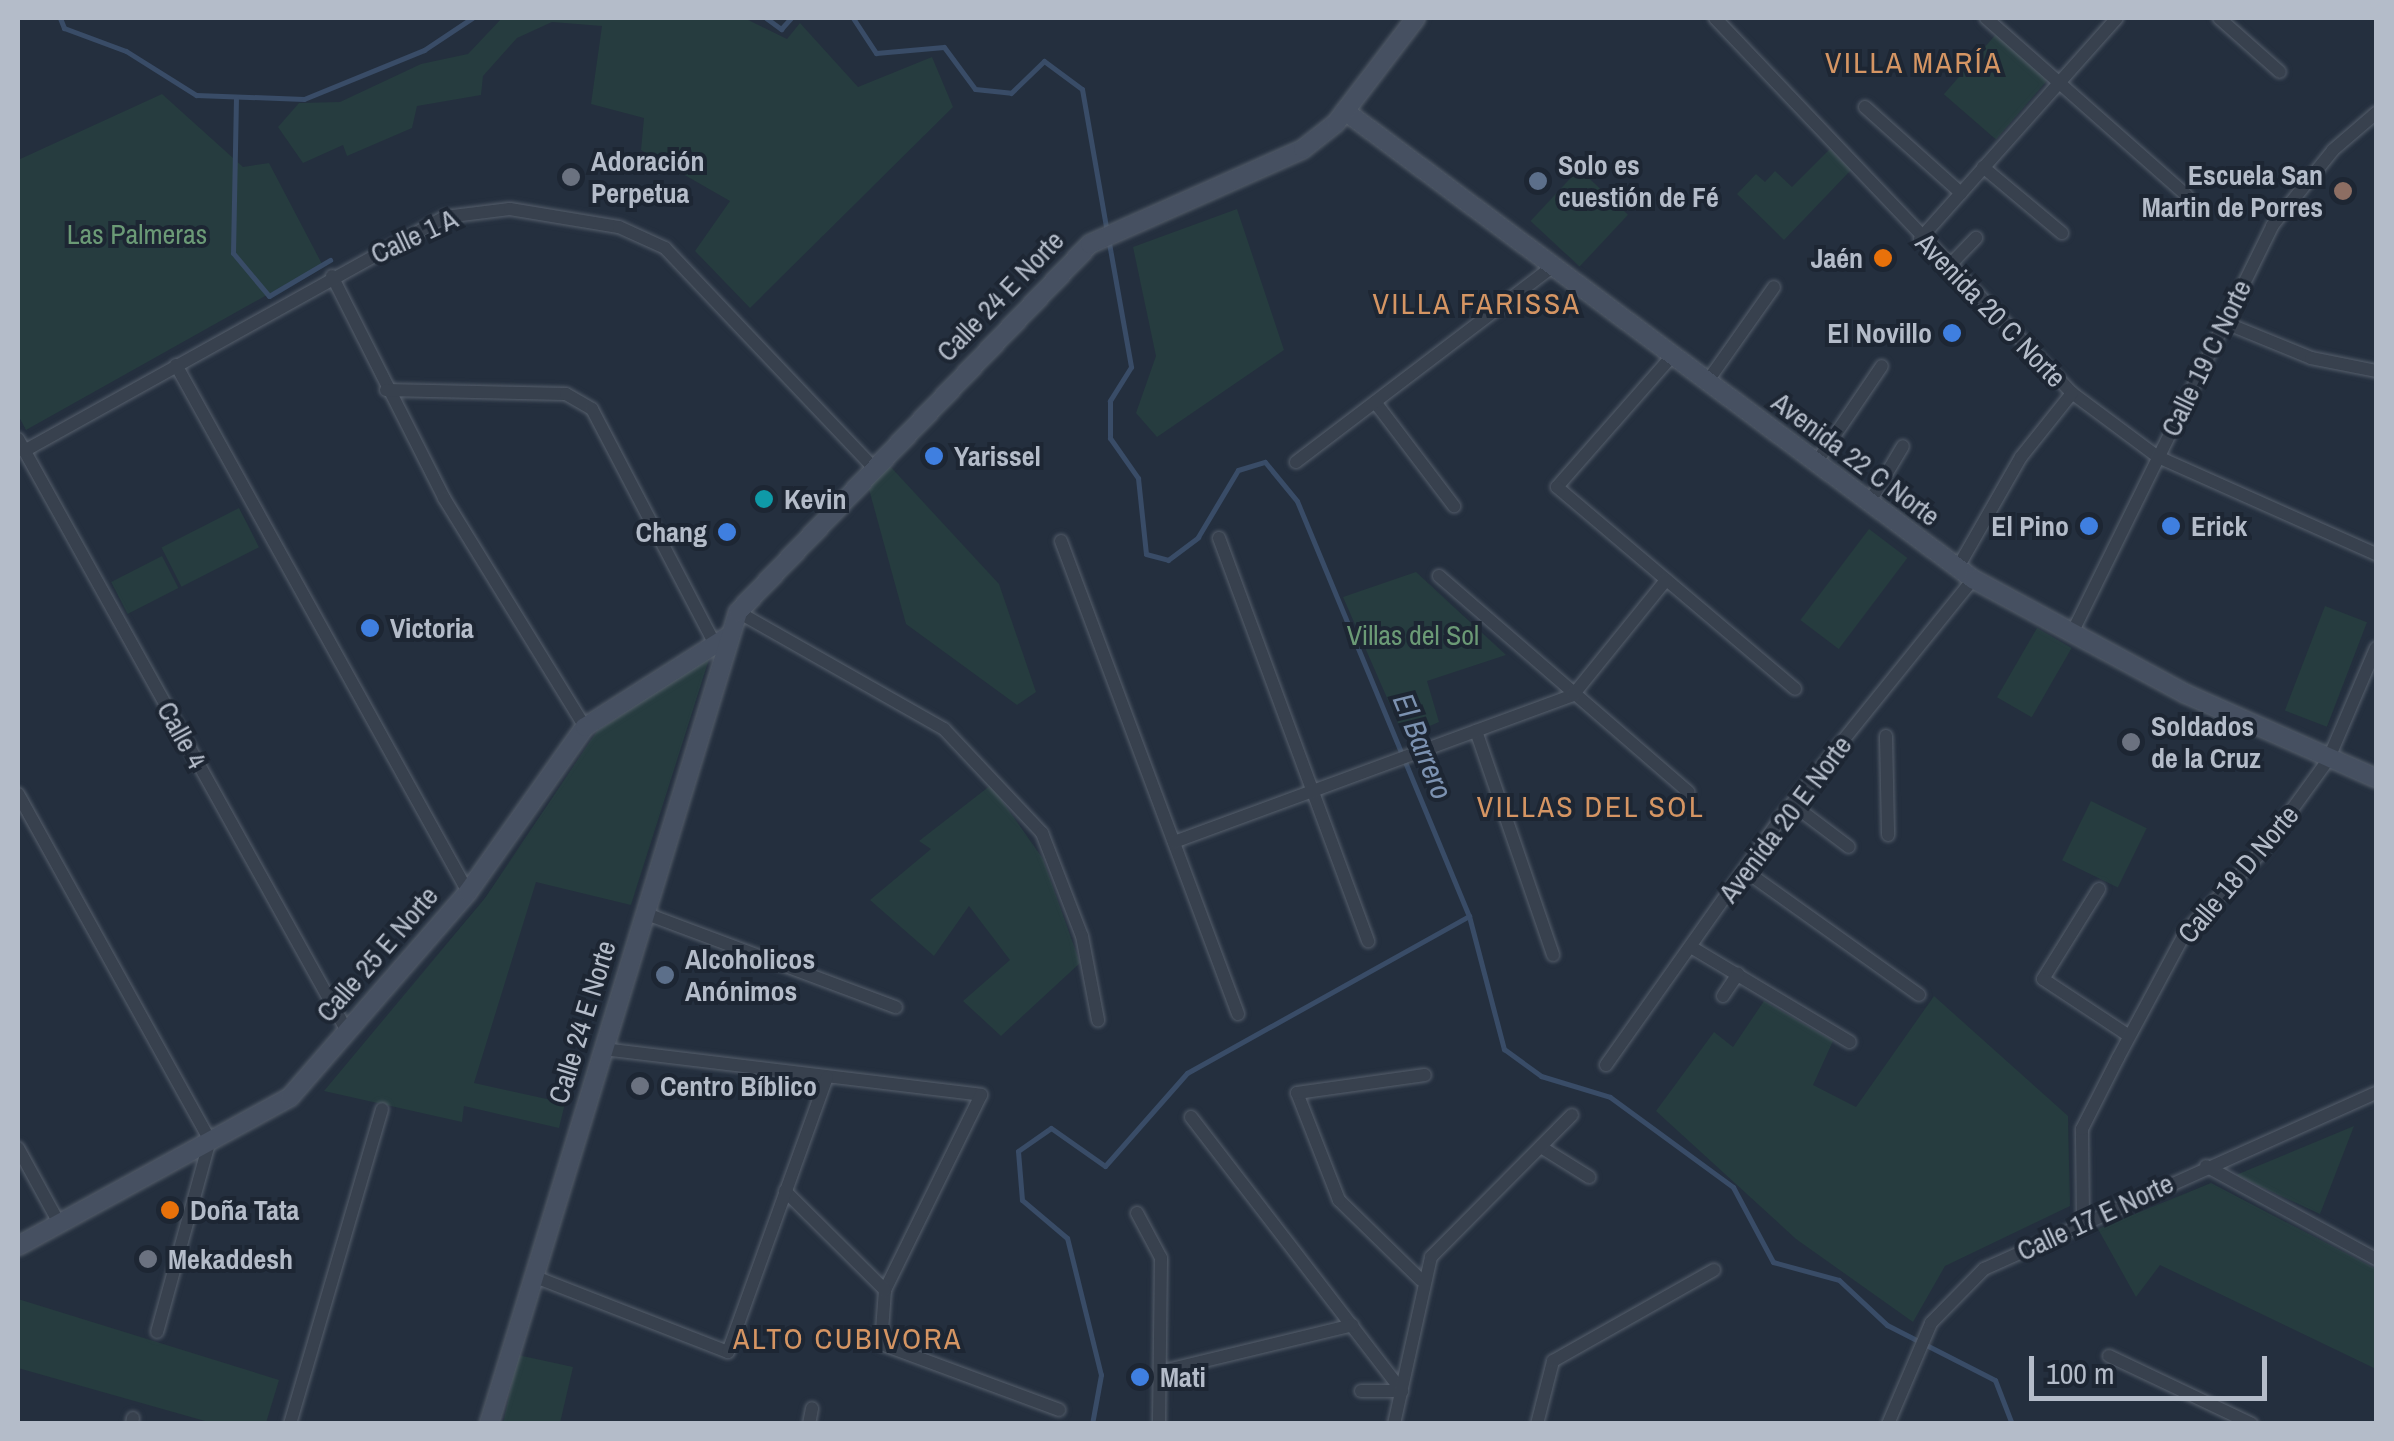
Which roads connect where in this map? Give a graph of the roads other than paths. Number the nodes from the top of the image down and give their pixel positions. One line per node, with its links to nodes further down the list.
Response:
1 (1416, 18): 9 (street)
2 (1715, 18): 16 (street, Avenida 20 C Norte)
3 (1986, 18): 7 (street)
4 (2117, 18): 7 (street)
5 (2219, 18): 6 (street)
6 (2280, 72)
7 (2059, 80): 11 (street); 13 (street)
8 (1865, 106): 12 (street)
9 (1345, 112): 17 (street, Avenida 22 C Norte); 35 (street, Calle 24 E Norte)
10 (2376, 113): 21 (street, Calle 19 C Norte)
11 (1984, 167): 12 (street); 14 (street)
12 (1960, 193): 16 (street)
13 (2187, 196)
14 (2062, 233)
15 (1976, 238): 18 (street)
16 (1920, 239): 18 (street, Avenida 20 C Norte)
17 (1552, 266): 22 (street, Avenida 22 C Norte); 29 (street)
18 (1947, 268): 28 (street, Avenida 20 C Norte)
19 (332, 276): 23 (street, Calle 1 A); 27 (street); 35 (street, Calle 1 A)
20 (1774, 287): 26 (street)
21 (2223, 322): 25 (street); 32 (street, Calle 19 C Norte)
22 (1672, 356): 26 (street, Avenida 22 C Norte); 43 (street)
23 (176, 364): 30 (street, Calle 1 A); 64 (street)
24 (1882, 366): 34 (street)
25 (2376, 371)
26 (1708, 382): 34 (street, Avenida 22 C Norte)
27 (386, 390): 46 (street); 50 (street)
28 (2072, 393): 32 (street, Avenida 20 C Norte); 41 (street, Avenida 20 E Norte)
29 (1374, 402): 33 (street); 37 (street)
30 (21, 445): 75 (street, Calle 4)
31 (1903, 446): 36 (street)
32 (2158, 457): 40 (street, Avenida 20 C Norte); 45 (street, Calle 19 C Norte)
33 (1296, 462)
34 (1816, 463): 36 (street, Avenida 22 C Norte)
35 (872, 466): 44 (street, Calle 24 E Norte)
36 (1870, 503): 41 (street, Avenida 22 C Norte)
37 (1454, 506)
38 (1220, 538): 55 (street)
39 (1061, 540): 60 (street)
40 (2376, 554)
41 (1965, 574): 45 (street, Avenida 22 C Norte); 58 (street, Avenida 20 E Norte)
42 (1439, 576): 49 (street)
43 (1666, 580): 48 (street); 49 (street)
44 (738, 612): 46 (street, Calle 24 E Norte); 74 (street)
45 (2074, 630): 53 (street, Avenida 22 C Norte)
46 (721, 640): 50 (street, Calle 25 E Norte); 65 (street, Calle 24 E Norte)
47 (2376, 648): 53 (street, Calle 18 D Norte)
48 (1795, 689)
49 (1573, 694): 51 (street); 56 (street)
50 (585, 727): 64 (street, Calle 25 E Norte)
51 (1476, 731): 55 (street); 68 (street)
52 (1886, 736): 59 (street)
53 (2328, 760): 54 (street, Avenida 22 C Norte); 76 (street, Calle 18 D Norte)
54 (2376, 778)
55 (1311, 790): 60 (street); 66 (street)
56 (1688, 792)
57 (18, 794): 86 (street)
58 (1792, 804): 61 (street); 62 (street, Avenida 20 E Norte)
59 (1888, 835)
60 (1174, 842): 73 (street)
61 (1849, 847)
62 (1744, 870): 67 (street, Avenida 20 E Norte); 70 (street)
63 (2099, 889): 76 (street)
64 (468, 892): 75 (street, Calle 25 E Norte)
65 (644, 913): 72 (street); 78 (street, Calle 24 E Norte)
66 (1368, 941)
67 (1692, 946): 69 (street); 79 (street, Avenida 20 E Norte)
68 (1553, 955)
69 (1738, 974): 71 (street); 77 (street)
70 (1920, 995)
71 (1723, 996)
72 (896, 1006)
73 (1238, 1014)
74 (1098, 1020)
75 (346, 1031): 86 (street, Calle 25 E Norte)
76 (2129, 1036): 93 (street, Calle 18 D Norte)
77 (1850, 1042)
78 (603, 1049): 81 (street); 98 (street, Calle 24 E Norte)
79 (1606, 1065)
80 (1425, 1074): 99 (street)
81 (827, 1076): 91 (street); 100 (street)
82 (2376, 1092): 89 (street, Calle 17 E Norte)
83 (382, 1109): 109 (street)
84 (1572, 1115): 87 (street)
85 (1191, 1117): 101 (street)
86 (210, 1140): 94 (street, Calle 25 E Norte); 102 (street)
87 (1541, 1146): 90 (street); 99 (street)
88 (18, 1148): 94 (street)
89 (2206, 1166): 93 (street, Calle 17 E Norte); 96 (street)
90 (1589, 1177)
91 (786, 1191): 98 (street); 100 (street)
92 (1138, 1213): 104 (street)
93 (2083, 1217): 115 (street, Calle 17 E Norte)
94 (58, 1222): 95 (street, Calle 25 E Norte)
95 (18, 1246)
96 (2376, 1260)
97 (1714, 1270): 114 (street)
98 (533, 1276): 110 (street, Calle 24 E Norte)
99 (1420, 1280): 106 (street)
100 (885, 1290): 108 (street)
101 (1353, 1325): 104 (street); 106 (street)
102 (157, 1332)
103 (2109, 1356): 116 (street)
104 (1163, 1371): 112 (street)
105 (1361, 1391): 106 (street)
106 (1402, 1391): 113 (street)
107 (812, 1408): 111 (street)
108 (1059, 1410)
109 (290, 1424)
110 (489, 1424)
111 (809, 1424)
112 (1159, 1424)
113 (1394, 1424)
114 (1537, 1424)
115 (1888, 1424)
116 (2252, 1424)

